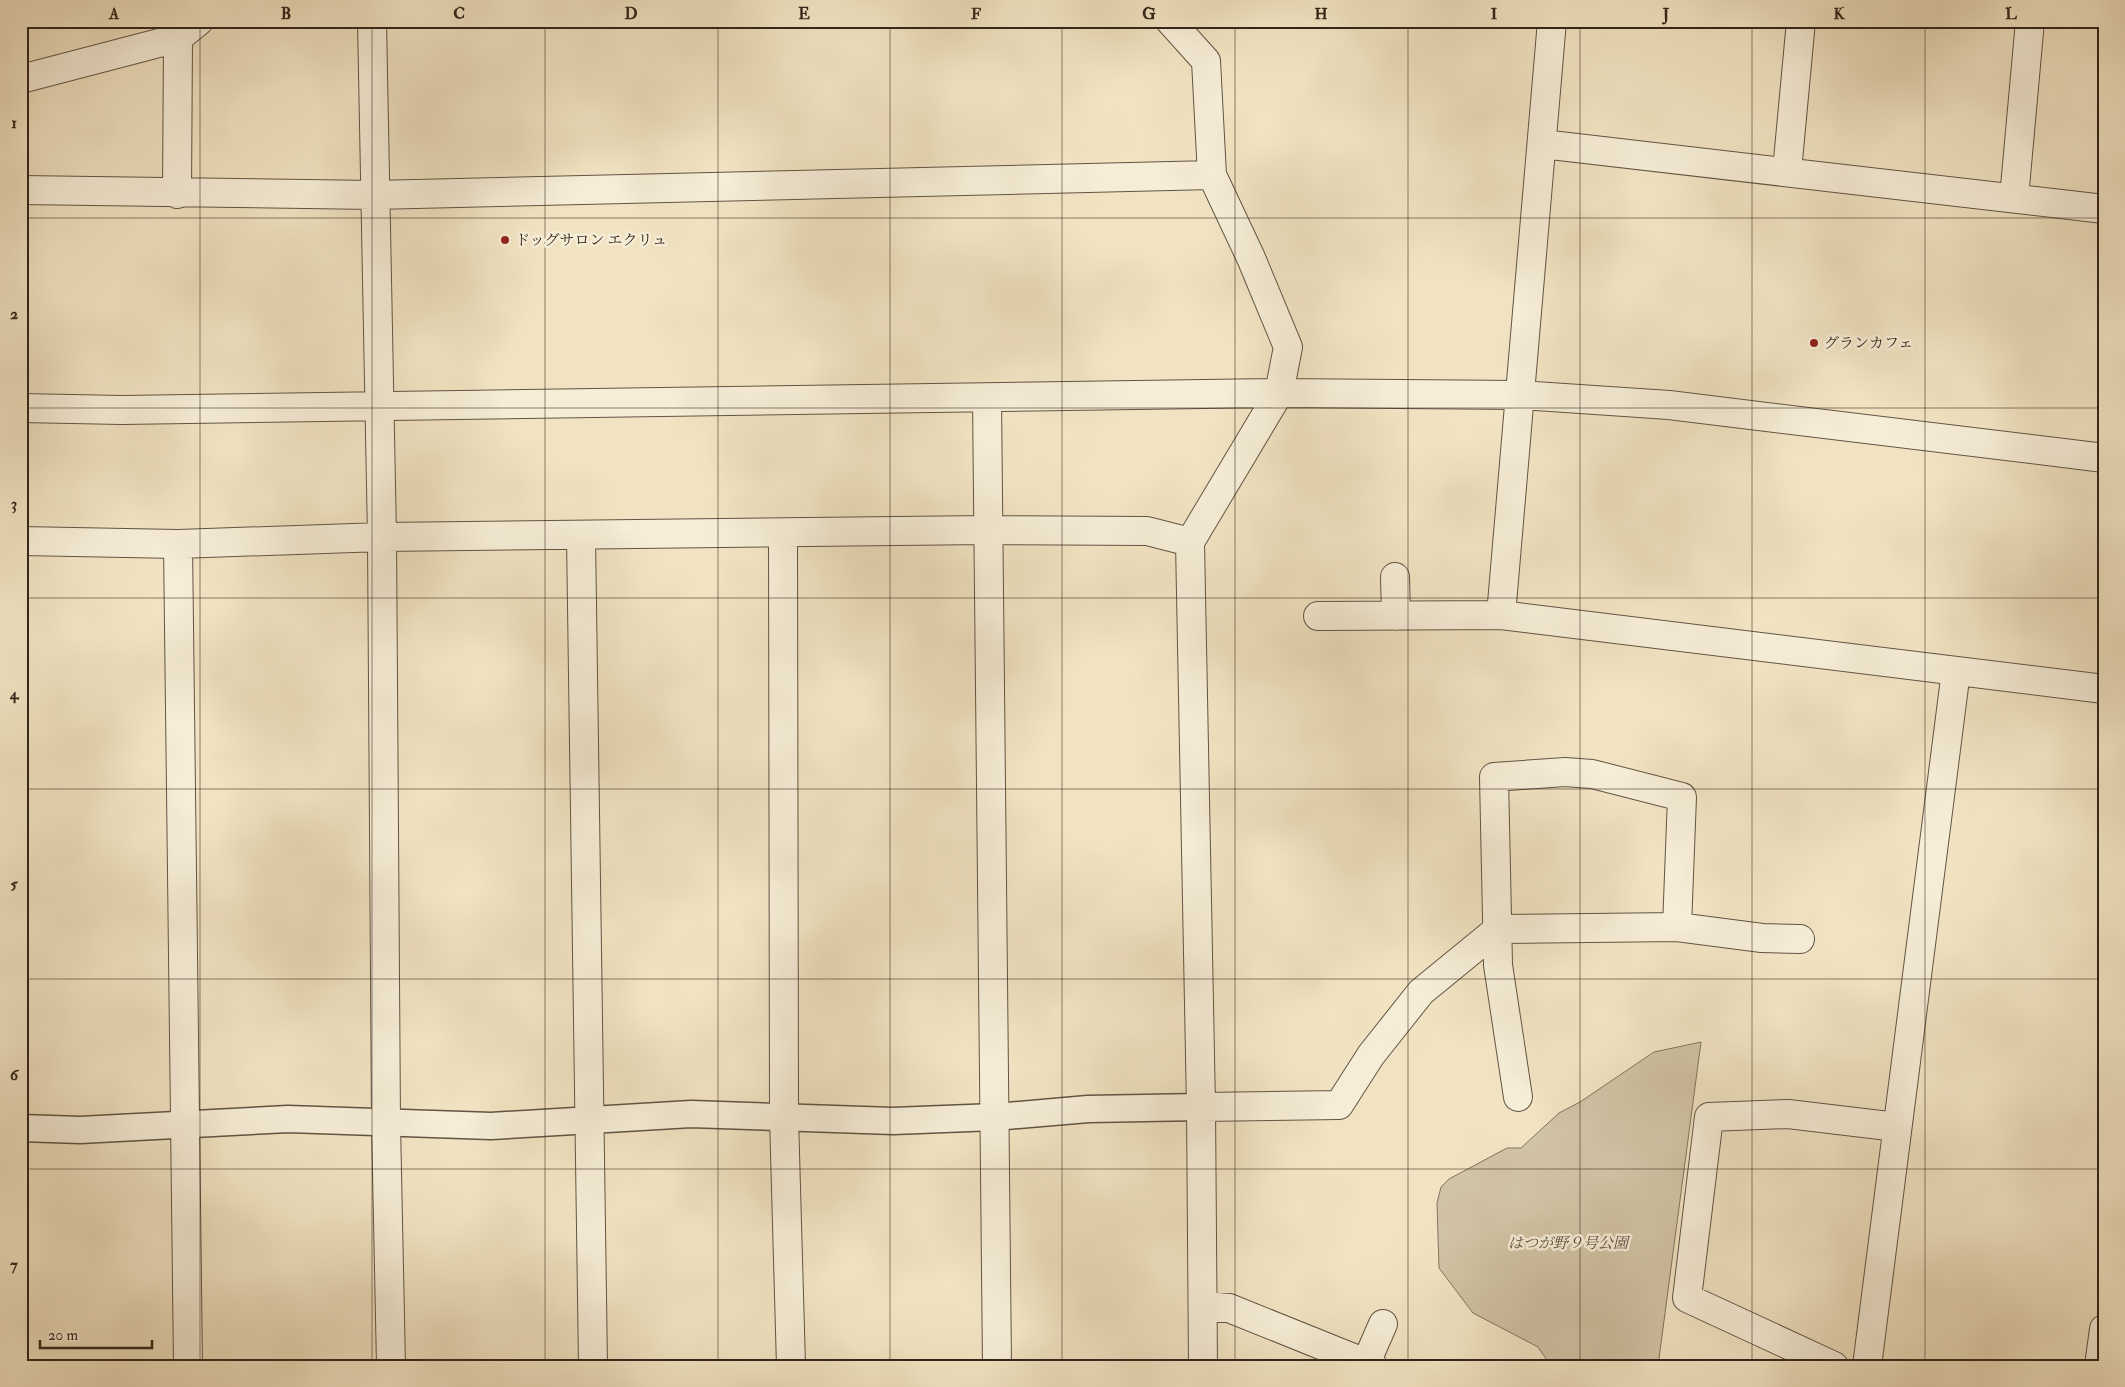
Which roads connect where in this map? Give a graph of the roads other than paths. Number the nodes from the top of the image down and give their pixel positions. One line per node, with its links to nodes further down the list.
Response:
1 (372, 21): 13 (street)
2 (1170, 21): 10 (street)
3 (1552, 21): 8 (street)
4 (1801, 21): 9 (street)
5 (2030, 21): 14 (street)
6 (188, 30): 7 (street); 12 (street)
7 (21, 79)
8 (1542, 144): 9 (street); 17 (street)
9 (1787, 171): 14 (street)
10 (1212, 175): 13 (street); 16 (street)
11 (21, 190): 12 (street)
12 (177, 194): 13 (street)
13 (374, 195): 19 (street)
14 (2014, 198): 15 (street)
15 (2104, 209)
16 (1279, 393): 17 (street); 18 (street); 27 (street)
17 (1521, 395): 21 (street); 30 (street)
18 (987, 398): 19 (street); 22 (street)
19 (380, 405): 20 (street); 25 (street)
20 (21, 408)
21 (2104, 458)
22 (987, 530): 23 (street); 27 (street); 41 (street)
23 (783, 534): 24 (street); 40 (street)
24 (581, 536): 25 (street); 42 (street)
25 (382, 537): 28 (street); 43 (street)
26 (21, 542): 28 (street)
27 (1190, 542): 39 (street)
28 (178, 544): 44 (street)
29 (1395, 577): 32 (street)
30 (1501, 615): 32 (street); 33 (street)
31 (1318, 616): 32 (street)
32 (1396, 616)
33 (1956, 671): 34 (street); 46 (street)
34 (2104, 689)
35 (1678, 927): 36 (street); 36 (street); 37 (street)
36 (1498, 929): 38 (street); 39 (street)
37 (1800, 939)
38 (1518, 1097)
39 (1201, 1107): 41 (street); 47 (street)
40 (784, 1117): 41 (street); 42 (street); 54 (street)
41 (994, 1117): 55 (street)
42 (590, 1121): 43 (street); 53 (street)
43 (386, 1124): 44 (street); 52 (street)
44 (184, 1126): 45 (street); 51 (street)
45 (21, 1128)
46 (1897, 1128): 57 (street); 58 (street)
47 (1203, 1306): 50 (street); 56 (street)
48 (1383, 1324): 50 (street)
49 (2104, 1329): 59 (street)
50 (1370, 1364)
51 (188, 1366)
52 (391, 1366)
53 (593, 1366)
54 (791, 1366)
55 (997, 1366)
56 (1203, 1366)
57 (1834, 1366)
58 (1866, 1366)
59 (2099, 1366)

